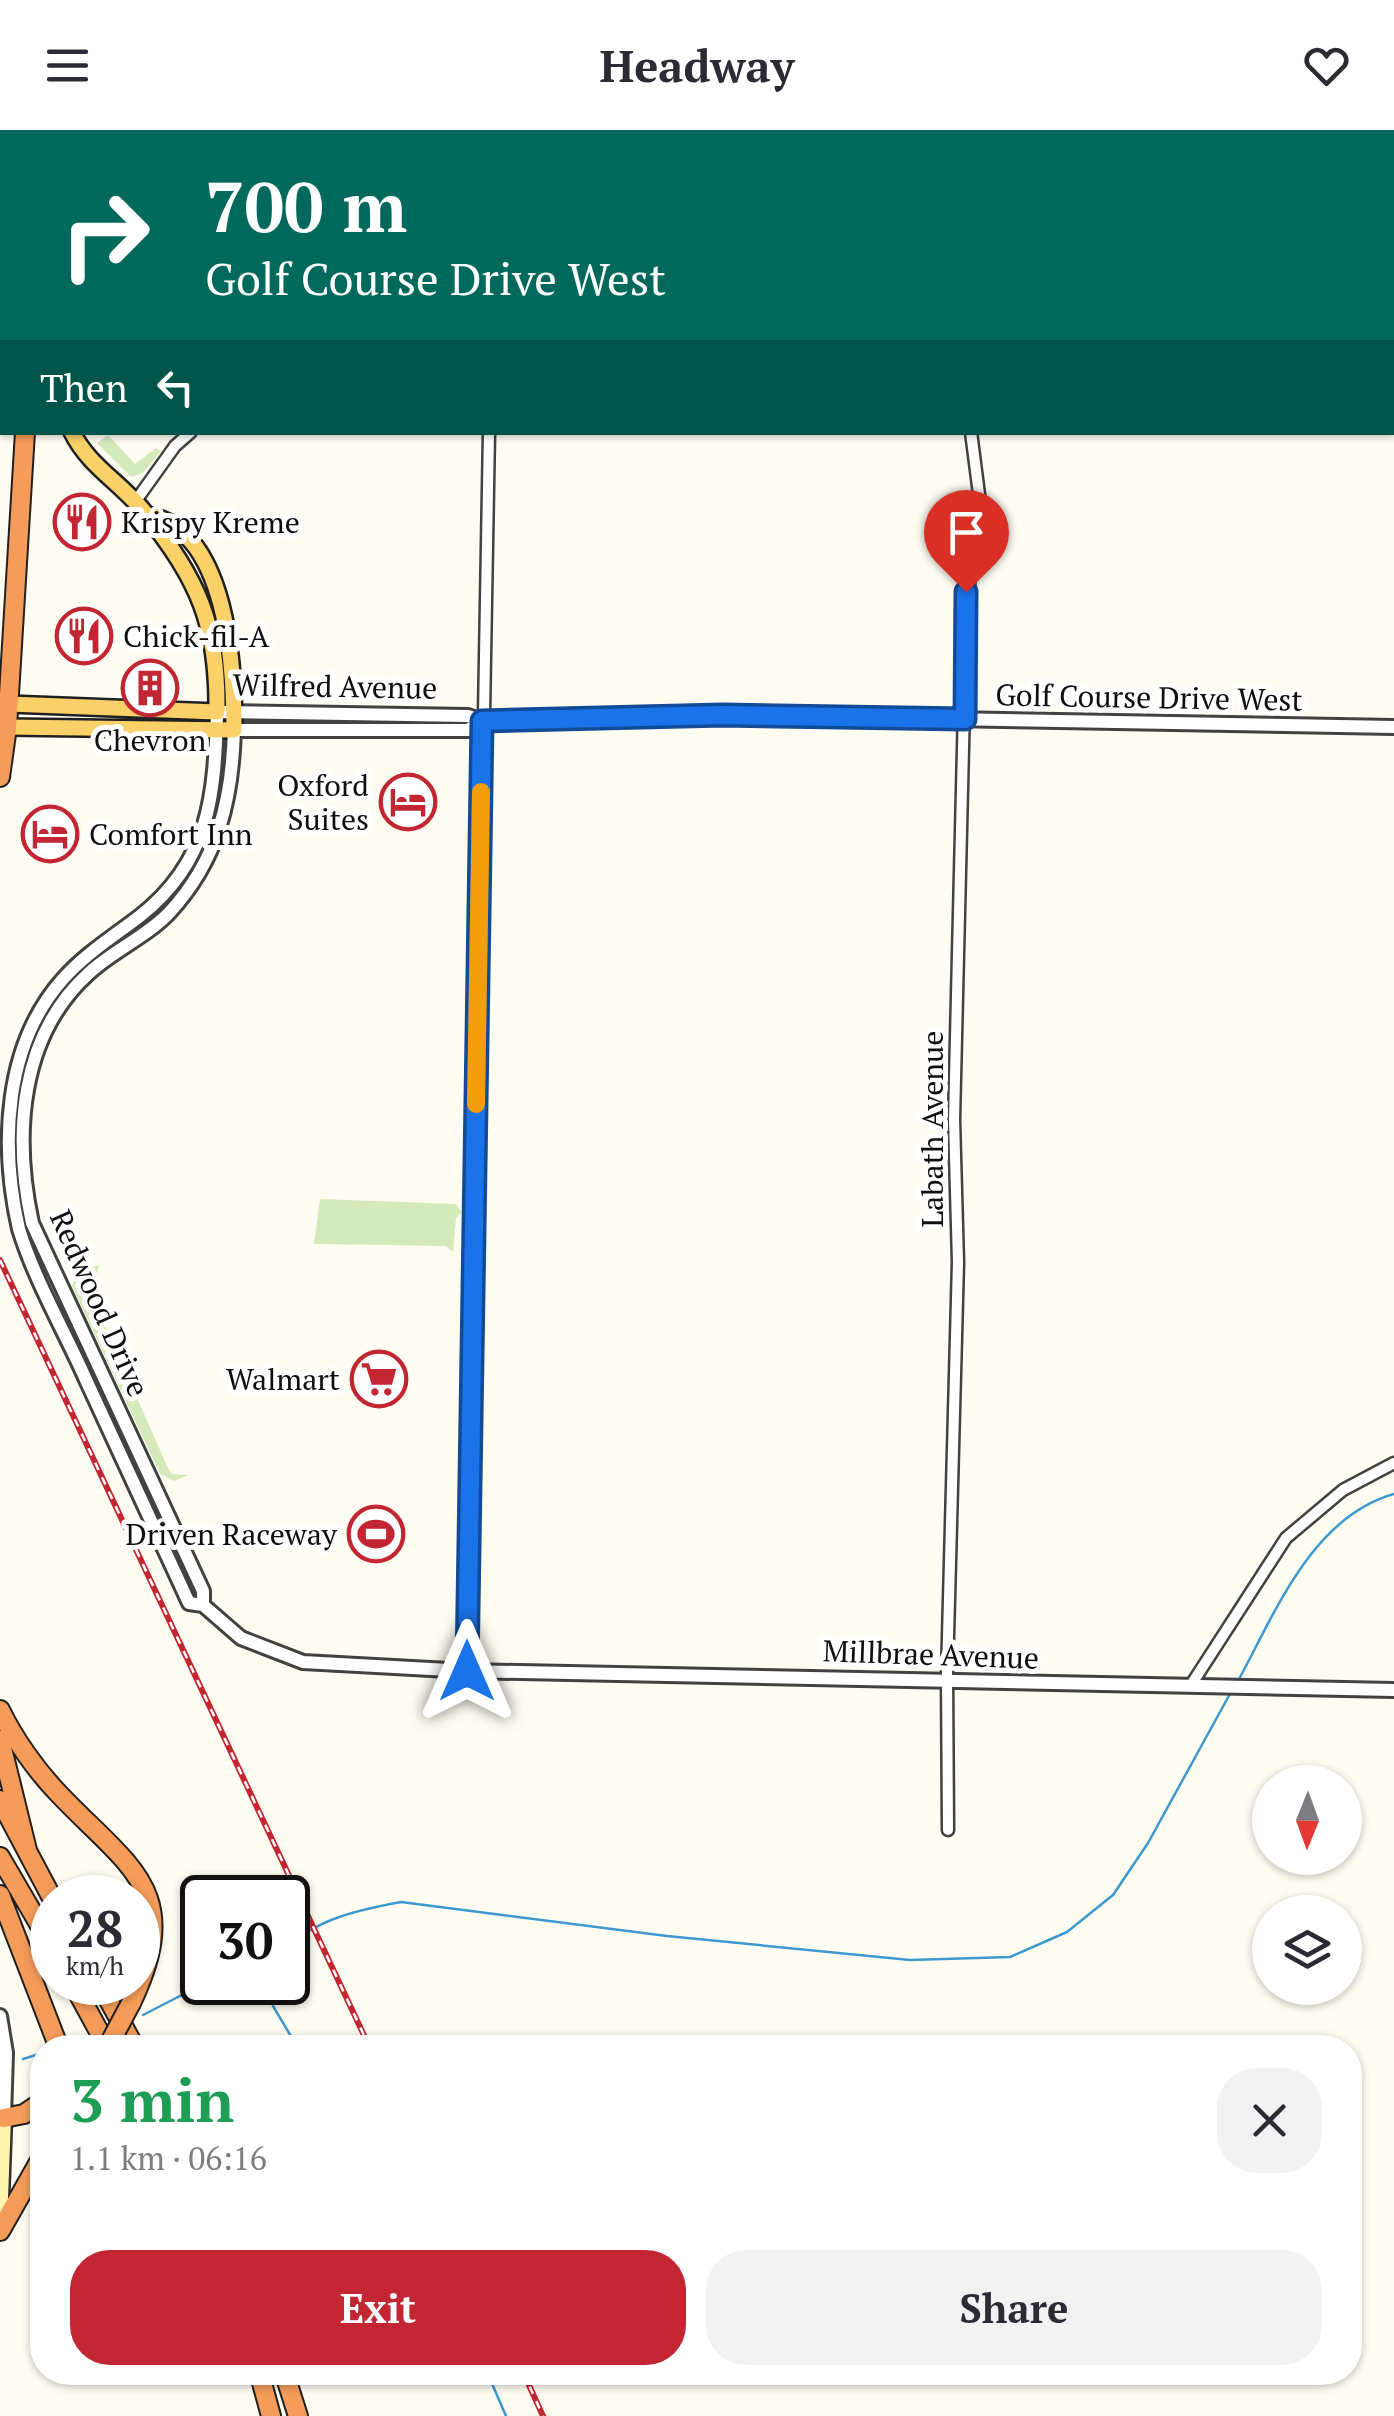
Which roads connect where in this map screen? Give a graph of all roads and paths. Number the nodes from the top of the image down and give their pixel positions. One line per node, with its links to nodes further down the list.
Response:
1 (25, 435): 8 (highway)
2 (73, 435): 6 (main road, Redwood Drive)
3 (187, 435): 6 (street)
4 (489, 435): 12 (street)
5 (972, 435): 10 (street, Labath Avenue)
6 (134, 502): 7 (main road, Redwood Drive)
7 (147, 514): 9 (main road, Redwood Drive); 11 (main road, Redwood Drive)
8 (4, 704): 9 (main road); 13 (highway)
9 (217, 712): 11 (street, Wilfred Avenue); 15 (street, Redwood Drive)
10 (965, 719): 12 (street, Golf Course Drive West); 14 (street, Golf Course Drive West); 28 (street, Labath Avenue)
11 (234, 721): 12 (street, Wilfred Avenue); 15 (main road, Wilfred Avenue); 18 (street, Redwood Drive)
12 (482, 721): 27 (street)
13 (4, 726): 15 (main road, Wilfred Avenue); 16 (highway)
14 (1394, 727)
15 (216, 730): 17 (street, Redwood Drive)
16 (0, 777)
17 (189, 860): 18 (street); 19 (street, Redwood Drive)
18 (202, 868): 20 (street, Redwood Drive)
19 (108, 938): 20 (street); 21 (street, Redwood Drive)
20 (118, 950): 22 (street, Redwood Drive)
21 (31, 1022): 22 (street); 23 (street, Redwood Drive)
22 (46, 1028): 24 (street, Redwood Drive)
23 (3, 1115): 24 (street); 26 (street, Redwood Drive)
24 (25, 1116): 26 (street, Redwood Drive)
25 (1394, 1463): 29 (street)
26 (204, 1605): 27 (street, Redwood Drive)
27 (467, 1671): 28 (street, Millbrae Avenue)
28 (947, 1680): 29 (street, Millbrae Avenue); 34 (street, Labath Avenue)
29 (1191, 1685): 30 (street, Millbrae Avenue)
30 (1394, 1690)
31 (0, 1710): 45 (highway, bridge)
32 (0, 1740): 35 (highway)
33 (0, 1800): 35 (highway)
34 (948, 1830)
35 (27, 1850): 37 (highway)
36 (0, 1857): 39 (highway)
37 (40, 1875)
38 (0, 1895): 43 (highway)
39 (30, 1908)
40 (85, 2005): 44 (highway)
41 (112, 2005): 46 (highway)
42 (0, 2016): 48 (street)
43 (54, 2035)
44 (101, 2035)
45 (115, 2035)
46 (128, 2035)
47 (30, 2110): 48 (highway)
48 (4, 2118): 50 (main road)
49 (30, 2177): 50 (highway)
50 (0, 2228)
51 (263, 2385): 53 (highway)
52 (288, 2385): 54 (highway)
53 (272, 2416)
54 (298, 2416)

